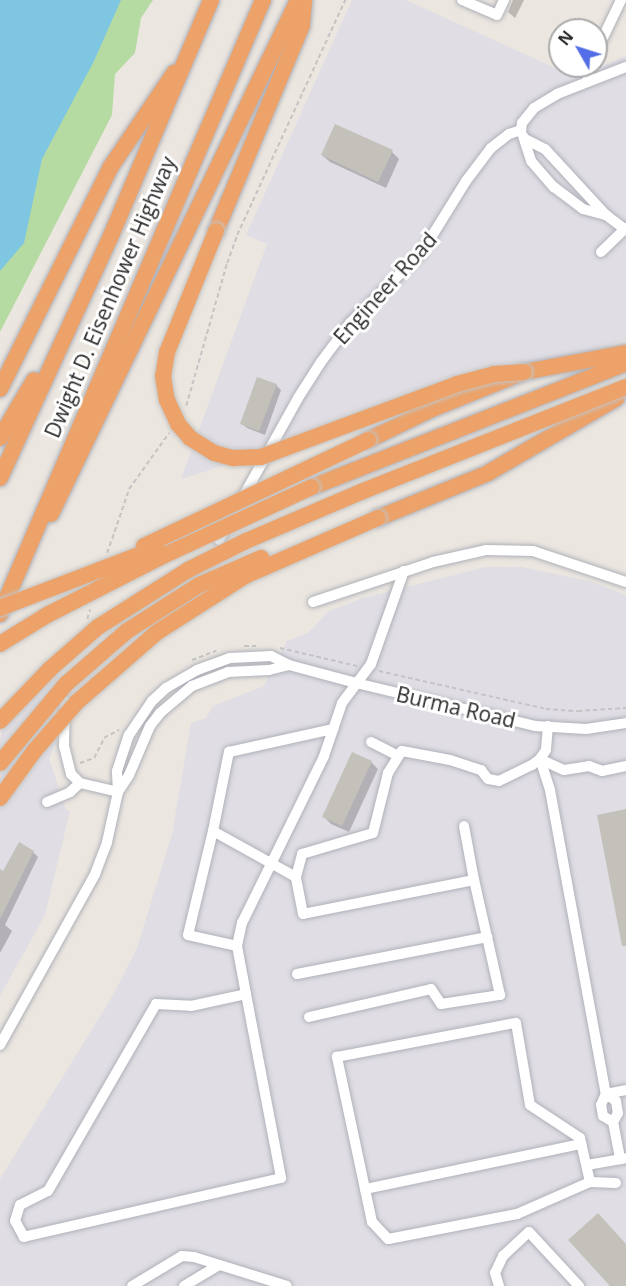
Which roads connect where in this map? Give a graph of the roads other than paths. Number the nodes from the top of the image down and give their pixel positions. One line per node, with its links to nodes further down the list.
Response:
1 (213, 0): 9 (highway, Dwight D. Eisenhower Highway)
2 (263, 0): 33 (highway, Dwight D. Eisenhower Highway)
3 (298, 0): 33 (highway)
4 (304, 0): 20 (highway, bridge)
5 (462, 0): 6 (street)
6 (504, 0)
7 (621, 0): 8 (street)
8 (608, 27)
9 (195, 43): 17 (highway, Dwight D. Eisenhower Highway); 21 (highway)
10 (626, 67): 12 (street, Engineer Road)
11 (588, 78): 12 (street)
12 (587, 82): 13 (street, Engineer Road)
13 (523, 135): 14 (street); 14 (street); 31 (street, Engineer Road)
14 (606, 214): 15 (street)
15 (626, 229): 16 (street)
16 (601, 252)
17 (85, 293): 23 (highway, Dwight D. Eisenhower Highway); 24 (highway)
18 (626, 353): 20 (highway)
19 (626, 363): 28 (highway)
20 (524, 372): 34 (highway, bridge)
21 (0, 389)
22 (621, 393): 30 (highway); 42 (highway, bridge)
23 (20, 432): 25 (highway, Dwight D. Eisenhower Highway); 26 (highway, Dwight D. Eisenhower Highway); 27 (highway, Dwight D. Eisenhower Highway); 29 (highway)
24 (0, 438)
25 (0, 467)
26 (0, 473)
27 (0, 478)
28 (312, 487): 34 (highway, bridge); 39 (highway, bridge)
29 (0, 492)
30 (378, 518): 49 (highway, bridge); 53 (highway, bridge)
31 (219, 540)
32 (404, 572): 35 (street); 36 (street); 40 (street)
33 (17, 578): 38 (highway, Dwight D. Eisenhower Highway)
34 (72, 579): 37 (highway, bridge)
35 (626, 582)
36 (313, 602)
37 (0, 608)
38 (0, 614)
39 (0, 644)
40 (356, 683): 44 (street, Burma Road); 45 (street); 52 (street, Burma Road)
41 (65, 701): 51 (street)
42 (0, 721)
43 (626, 723): 44 (street, Burma Road)
44 (548, 726): 48 (street)
45 (333, 729): 56 (street); 57 (street)
46 (371, 742): 47 (street)
47 (398, 756): 48 (street); 58 (street)
48 (540, 759): 50 (street); 67 (street)
49 (0, 764)
50 (626, 766)
51 (80, 783): 52 (street); 54 (street)
52 (118, 792): 65 (street, Burma Road)
53 (0, 798)
54 (47, 802)
55 (464, 826): 59 (street)
56 (213, 831): 57 (street); 61 (street)
57 (271, 862): 58 (street); 61 (street)
58 (296, 877): 59 (street)
59 (474, 880): 60 (street)
60 (487, 937): 62 (street); 64 (street)
61 (237, 946): 63 (street)
62 (297, 974)
63 (246, 994): 63 (street)
64 (309, 1017)
65 (0, 1045)
66 (626, 1090): 67 (street)
67 (606, 1094): 69 (street)
68 (581, 1144): 70 (street); 73 (street); 73 (street)
69 (623, 1158): 70 (street)
70 (587, 1165): 71 (street)
71 (590, 1182): 72 (street); 73 (street)
72 (616, 1182)
73 (365, 1189)
74 (219, 1265): 75 (street); 76 (street); 77 (street)
75 (132, 1286)
76 (184, 1286)
77 (287, 1286)
78 (499, 1286): 79 (street)
79 (579, 1286)

